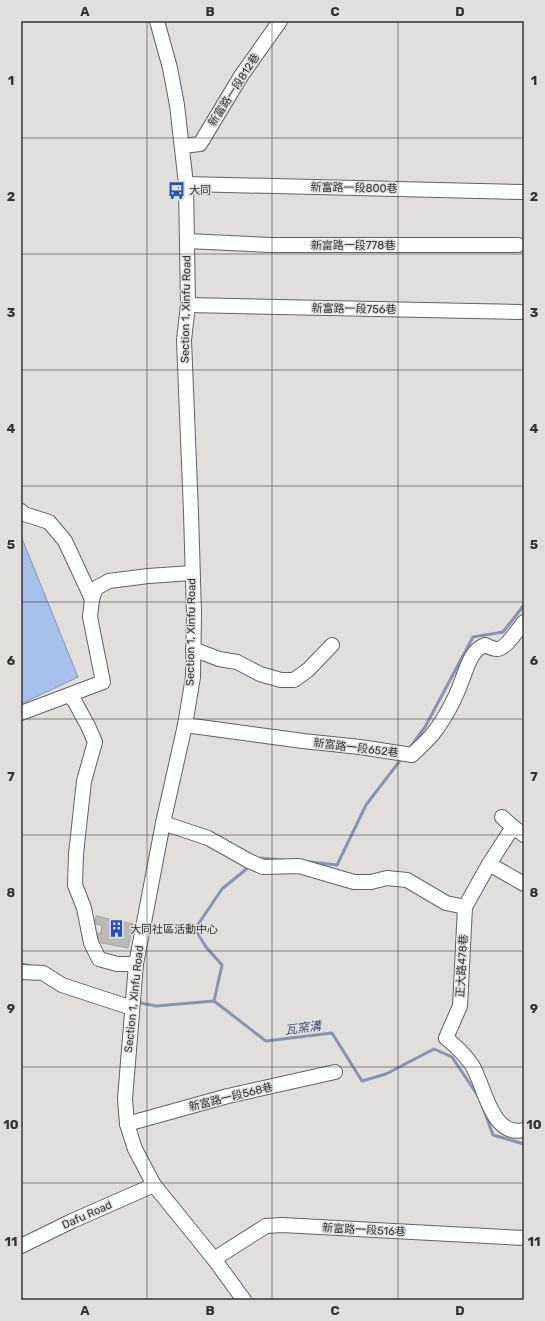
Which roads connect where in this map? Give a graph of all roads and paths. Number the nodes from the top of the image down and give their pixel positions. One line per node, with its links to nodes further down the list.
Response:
1 (157, 21): 3 (street, Section 1, Xinfu Road)
2 (280, 21): 3 (street, 新富路一段812巷)
3 (182, 146): 4 (street, Section 1, Xinfu Road)
4 (186, 184): 5 (street, 新富路一段800巷); 6 (street, Section 1, Xinfu Road)
5 (523, 192)
6 (187, 241): 7 (street, 新富路一段778巷); 8 (street, Section 1, Xinfu Road)
7 (518, 245)
8 (188, 305): 9 (street, 新富路一段756巷); 11 (street, Section 1, Xinfu Road)
9 (520, 312)
10 (21, 511): 12 (street)
11 (192, 573): 12 (street); 15 (street, Section 1, Xinfu Road)
12 (92, 599): 16 (street)
13 (524, 622): 18 (street, 新富路一段652巷)
14 (332, 645): 15 (street)
15 (193, 649): 18 (street, Section 1, Xinfu Road)
16 (69, 695): 17 (street); 25 (street)
17 (21, 713)
18 (185, 725): 20 (street, Section 1, Xinfu Road)
19 (502, 817): 21 (street)
20 (163, 823): 24 (street); 25 (street, Section 1, Xinfu Road)
21 (518, 831): 22 (street)
22 (489, 864): 23 (street); 24 (street)
23 (524, 884)
24 (465, 907): 30 (street, 正大路478巷)
25 (136, 964): 27 (street, Section 1, Xinfu Road)
26 (21, 972): 27 (street)
27 (132, 1008): 29 (street, Section 1, Xinfu Road)
28 (335, 1072): 29 (street, 新富路一段568巷)
29 (127, 1124): 31 (street, Section 1, Xinfu Road)
30 (524, 1130)
31 (154, 1185): 33 (street, Dafu Road); 34 (street, Section 1, Xinfu Road)
32 (524, 1238): 34 (street, 新富路一段516巷)
33 (21, 1246)
34 (214, 1259): 35 (street, Section 1, Xinfu Road)
35 (244, 1300)

